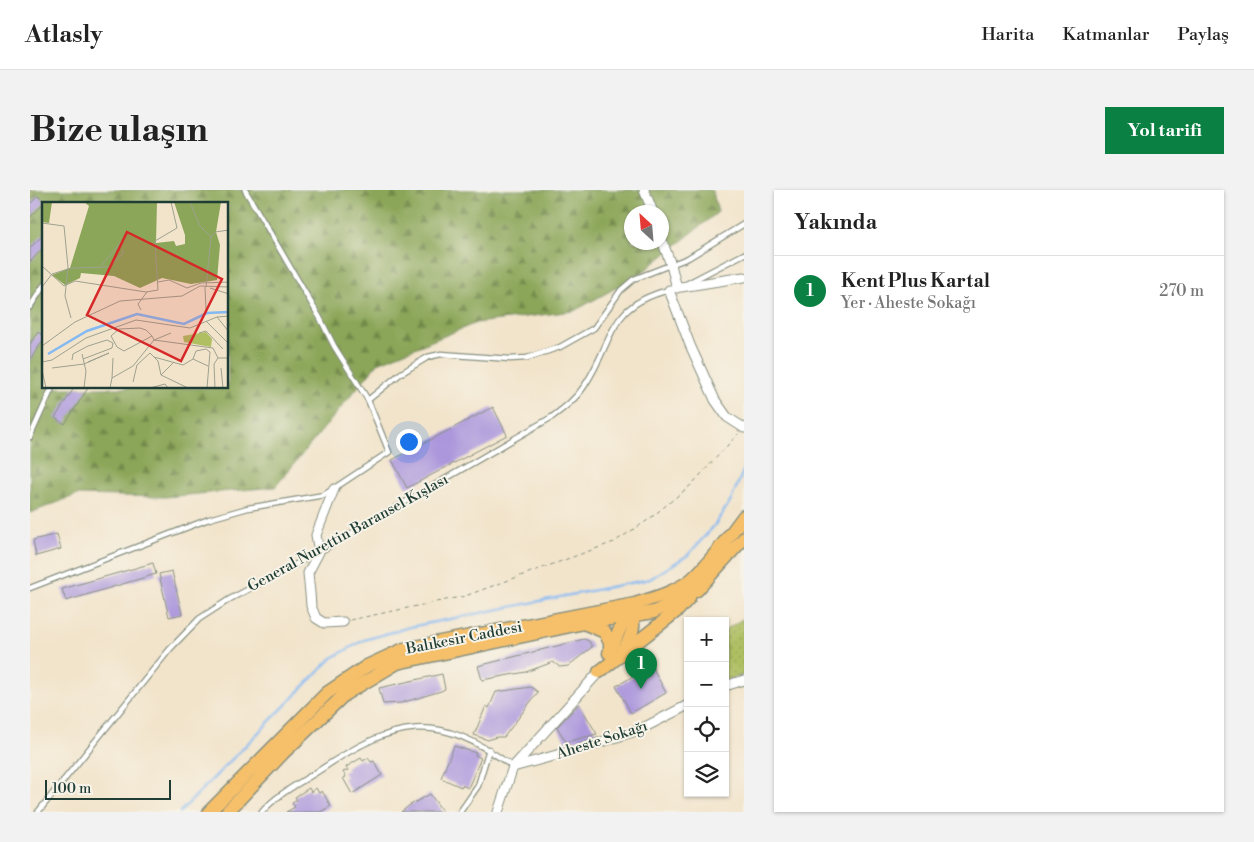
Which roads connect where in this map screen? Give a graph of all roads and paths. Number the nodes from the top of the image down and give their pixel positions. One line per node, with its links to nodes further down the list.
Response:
1 (245, 190): 13 (lane)
2 (644, 190): 3 (street)
3 (650, 205)
4 (744, 224): 7 (lane)
5 (666, 250): 7 (street)
6 (744, 254): 10 (lane, General Nurettin Baransel Kışlası)
7 (671, 265): 10 (street); 13 (lane)
8 (744, 277): 10 (street, General Nurettin Baransel Kışlası)
9 (42, 288): 11 (lane)
10 (676, 288): 14 (street); 19 (lane, General Nurettin Baransel Kışlası)
11 (30, 307)
12 (52, 389): 15 (lane)
13 (368, 400): 16 (lane)
14 (744, 428): 23 (path)
15 (30, 436)
16 (334, 489): 19 (street); 21 (lane)
17 (744, 516): 20 (main road, Balıkesir Caddesi)
18 (744, 538): 20 (main road, Balıkesir Caddesi)
19 (318, 552): 23 (street); 32 (lane, General Nurettin Baransel Kışlası)
20 (694, 585): 22 (main road, Balıkesir Caddesi); 25 (main road)
21 (30, 588)
22 (626, 612): 24 (main road, Balıkesir Caddesi); 25 (main road); 33 (main road, Balıkesir Caddesi)
23 (342, 622)
24 (584, 623): 25 (main road); 34 (main road, Balıkesir Caddesi)
25 (614, 654): 26 (main road)
26 (599, 672): 31 (street)
27 (744, 680): 28 (street)
28 (729, 685)
29 (684, 706): 31 (street, Aheste Sokağı)
30 (489, 749): 31 (lane); 35 (lane); 36 (lane)
31 (513, 767): 37 (street)
32 (38, 812)
33 (209, 812)
34 (227, 812)
35 (262, 812)
36 (460, 812)
37 (498, 812)

